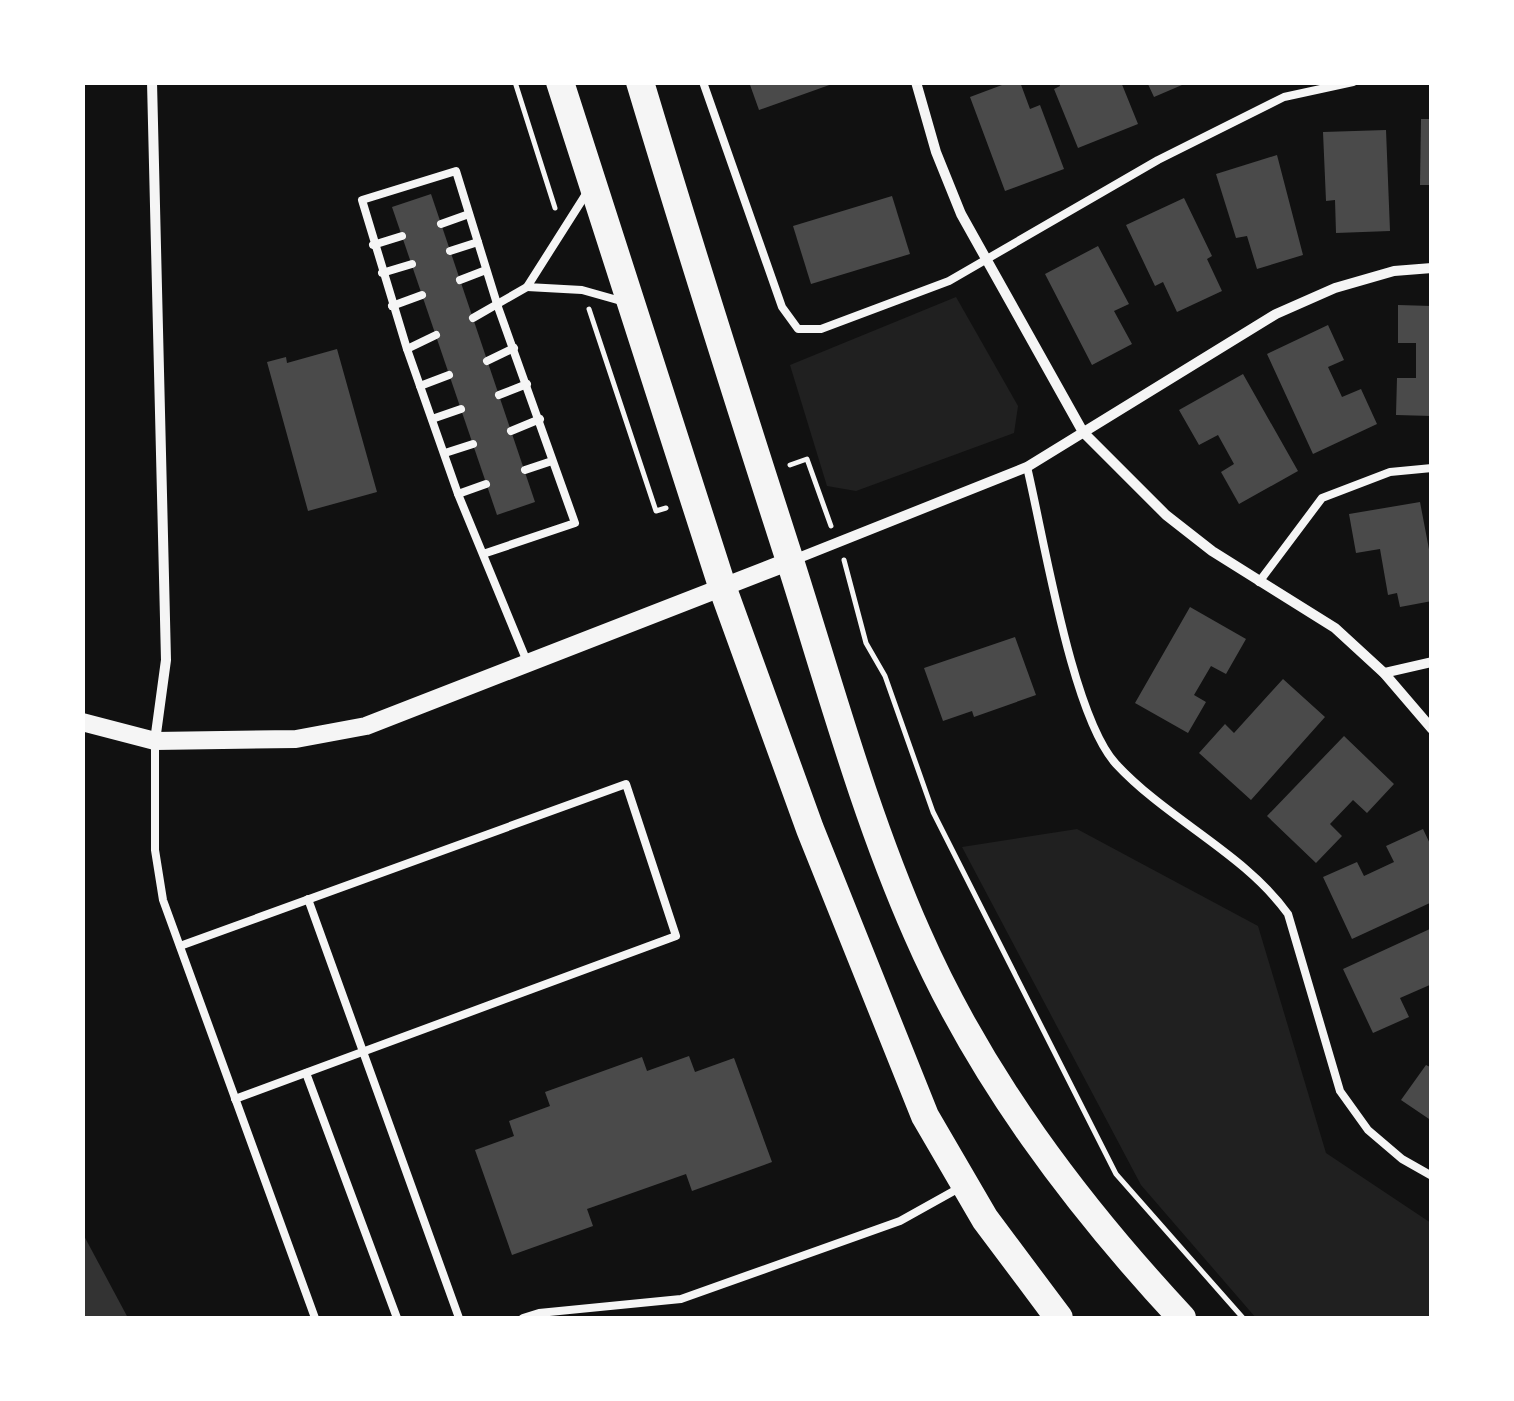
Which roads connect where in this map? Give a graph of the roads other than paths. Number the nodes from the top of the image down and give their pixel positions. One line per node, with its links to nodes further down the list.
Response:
1 (152, 82): 56 (street)
2 (560, 82): 7 (highway)
3 (640, 82): 48 (highway)
4 (704, 82): 14 (lane)
5 (1353, 82): 14 (lane)
6 (919, 84): 14 (street)
7 (595, 182): 20 (lane); 22 (highway)
8 (469, 214): 9 (lane); 11 (lane); 12 (lane)
9 (441, 224)
10 (402, 236): 12 (lane)
11 (478, 242): 13 (lane); 17 (lane)
12 (373, 245): 18 (lane)
13 (450, 251)
14 (986, 262): 38 (street)
15 (412, 264): 18 (lane)
16 (1432, 268): 38 (street)
17 (486, 270): 19 (lane); 24 (lane)
18 (382, 273): 23 (lane)
19 (460, 280)
20 (527, 287): 22 (lane); 24 (lane)
21 (422, 295): 23 (lane)
22 (633, 304): 50 (highway)
23 (392, 306): 28 (lane)
24 (498, 307): 25 (lane); 27 (lane)
25 (473, 318)
26 (436, 335): 28 (lane)
27 (514, 348): 29 (lane); 31 (lane)
28 (407, 349): 32 (lane)
29 (487, 360)
30 (449, 374): 32 (lane)
31 (526, 384): 33 (lane); 36 (lane)
32 (420, 386): 35 (lane)
33 (499, 396)
34 (461, 409): 35 (lane)
35 (432, 419): 40 (lane)
36 (540, 420): 37 (lane); 41 (lane)
37 (511, 431)
38 (1083, 432): 42 (street); 49 (street)
39 (473, 444): 40 (lane)
40 (445, 453): 46 (lane)
41 (552, 461): 44 (lane); 47 (lane)
42 (1027, 467): 48 (street); 62 (lane)
43 (1432, 468): 49 (lane)
44 (525, 470)
45 (486, 484): 46 (lane)
46 (458, 494): 47 (lane)
47 (486, 554): 52 (lane)
48 (790, 562): 50 (street); 69 (highway)
49 (1259, 582): 53 (street)
50 (723, 589): 52 (street); 63 (highway)
51 (1432, 662): 53 (street)
52 (529, 665): 56 (street)
53 (1384, 673): 55 (street)
54 (82, 722): 56 (street)
55 (1432, 729)
56 (155, 741): 58 (lane)
57 (308, 899): 58 (lane); 59 (lane); 59 (lane)
58 (180, 946): 61 (lane)
59 (363, 1051): 60 (lane); 66 (lane)
60 (306, 1073): 61 (lane); 65 (lane)
61 (235, 1099): 64 (lane)
62 (1432, 1176)
63 (964, 1184): 67 (lane); 68 (highway)
64 (314, 1318)
65 (397, 1318)
66 (459, 1318)
67 (523, 1318)
68 (1060, 1318)
69 (1182, 1318)

